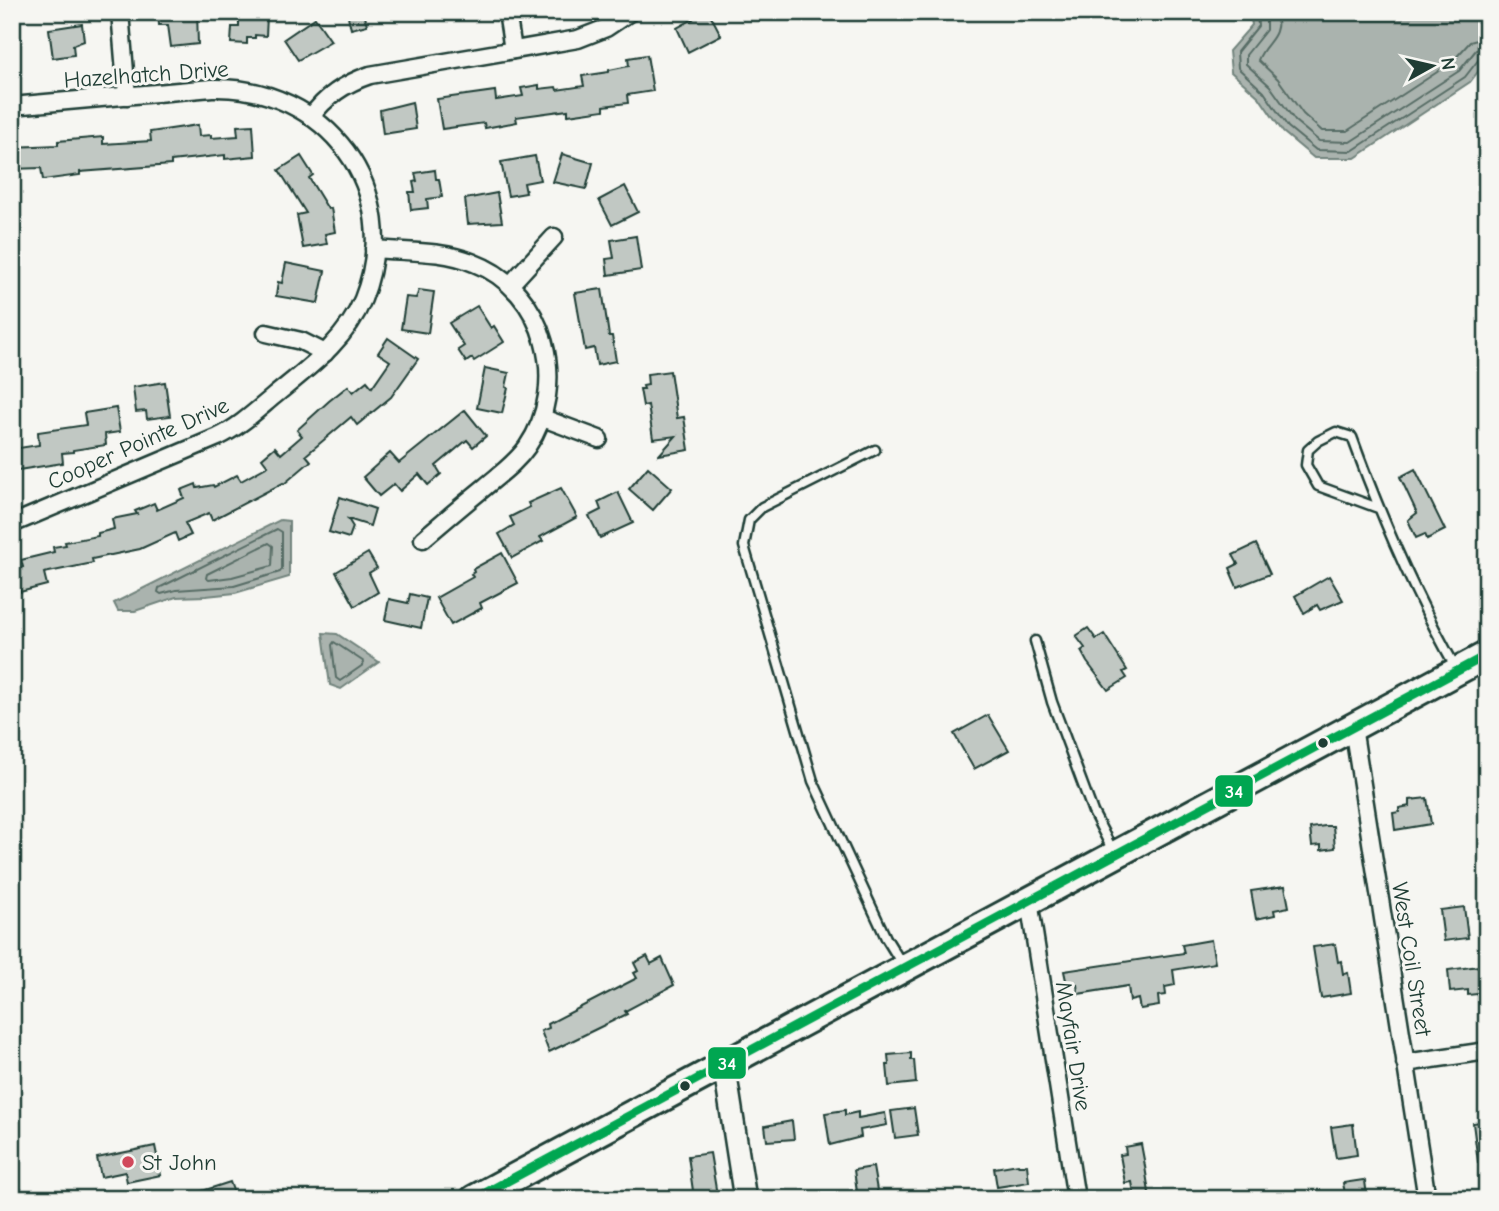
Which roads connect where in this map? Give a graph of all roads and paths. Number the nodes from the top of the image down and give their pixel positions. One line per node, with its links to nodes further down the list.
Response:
1 (120, 12): 5 (street)
2 (507, 12): 4 (street)
3 (630, 12): 4 (street)
4 (513, 50): 7 (street)
5 (127, 96): 6 (street, Hazelhatch Drive); 7 (street, Hazelhatch Drive)
6 (12, 106)
7 (311, 117): 9 (street, Cooper Pointe Drive)
8 (554, 237): 10 (street)
9 (374, 249): 10 (street); 12 (street, Cooper Pointe Drive)
10 (510, 285): 13 (street)
11 (265, 333): 12 (street)
12 (325, 353): 17 (street, Cooper Pointe Drive)
13 (542, 418): 14 (street); 18 (street)
14 (599, 439)
15 (875, 450): 25 (lane)
16 (1378, 508): 16 (lane); 21 (lane)
17 (12, 524)
18 (423, 539)
19 (1035, 641): 23 (lane)
20 (1487, 655): 21 (main road)
21 (1458, 670): 22 (main road)
22 (1353, 727): 23 (main road); 27 (street, West Coil Street)
23 (1115, 854): 24 (main road)
24 (1029, 901): 25 (main road); 31 (street, Mayfair Drive)
25 (904, 968): 28 (main road)
26 (1487, 1051): 27 (street)
27 (1405, 1063): 32 (street, West Coil Street)
28 (724, 1064): 29 (main road); 30 (street)
29 (474, 1199)
30 (745, 1199)
31 (1076, 1199)
32 (1427, 1199)

